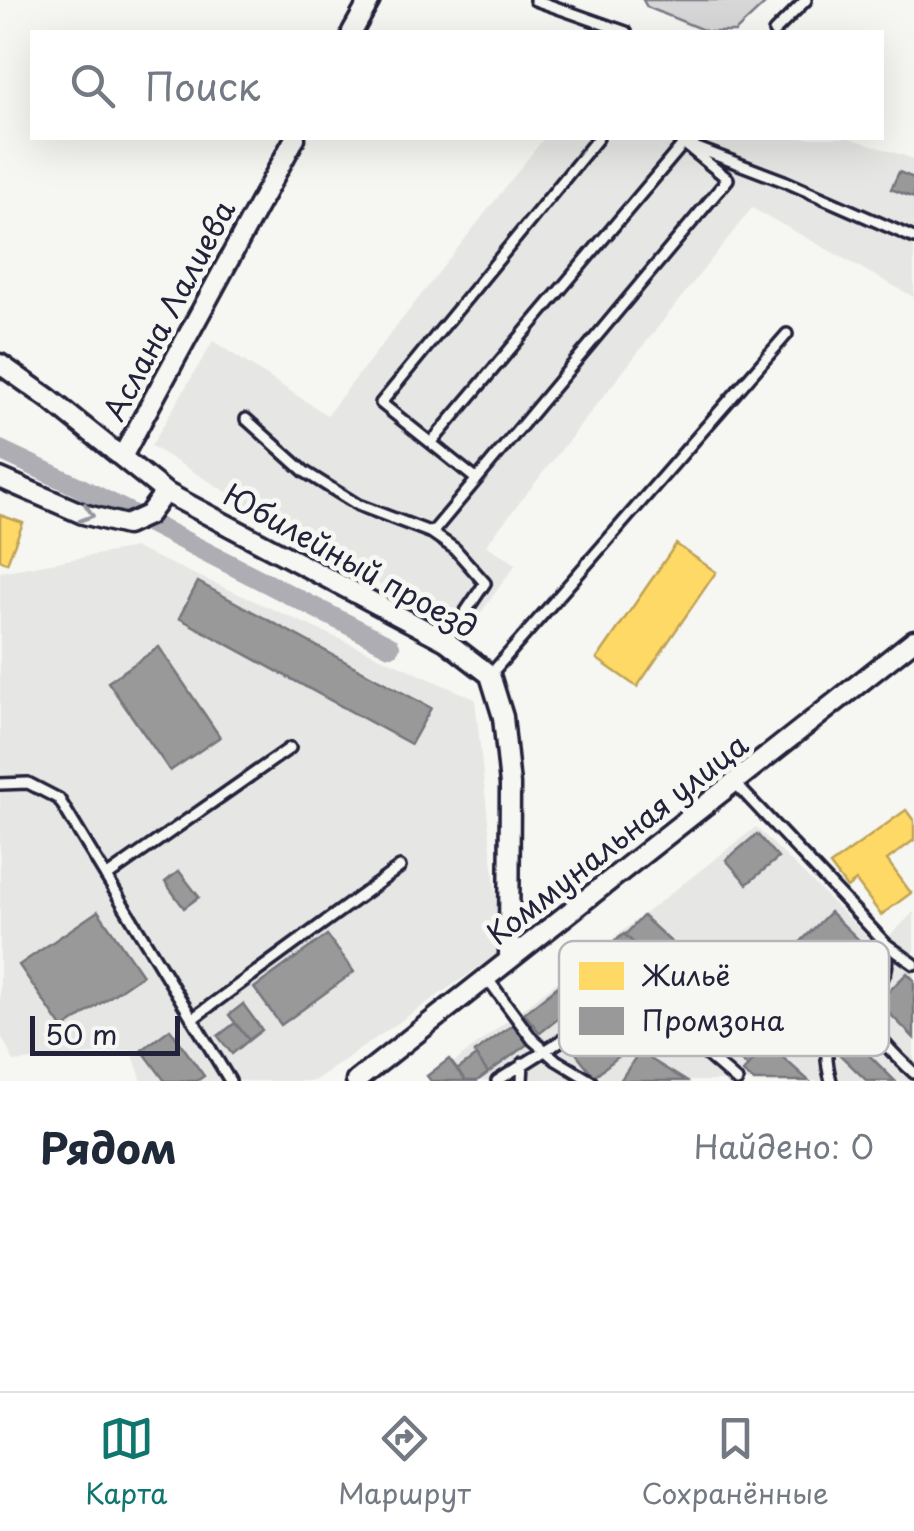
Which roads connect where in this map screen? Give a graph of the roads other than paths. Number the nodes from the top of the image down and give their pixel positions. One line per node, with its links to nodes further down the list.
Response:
1 (370, 0): 4 (street)
2 (534, 0): 5 (lane)
3 (806, 0): 6 (lane)
4 (353, 30)
5 (620, 30)
6 (776, 30)
7 (294, 140): 15 (street, Аслана Лалиева)
8 (596, 140): 14 (lane)
9 (680, 140): 10 (lane); 14 (lane); 17 (lane)
10 (914, 238)
11 (787, 334): 22 (lane)
12 (0, 364): 15 (street, Юбилейный проезд)
13 (246, 419): 19 (lane)
14 (431, 443): 17 (lane)
15 (122, 457): 18 (street, Юбилейный проезд)
16 (0, 478): 18 (street, one-way to 18)
17 (476, 479): 19 (lane)
18 (165, 492): 20 (street, Юбилейный проезд)
19 (432, 533): 20 (lane)
20 (446, 640): 22 (street, Юбилейный проезд)
21 (914, 640): 24 (street, Коммунальная улица)
22 (490, 675): 30 (street, Юбилейный проезд)
23 (290, 748): 27 (lane)
24 (735, 782): 28 (lane); 30 (street, Коммунальная улица)
25 (0, 784): 27 (lane)
26 (400, 867): 33 (lane)
27 (106, 877): 33 (lane)
28 (883, 941)
29 (889, 946): 31 (lane)
30 (510, 960): 32 (street, Коммунальная улица)
31 (914, 964)
32 (487, 978): 36 (lane); 42 (street, Коммунальная улица)
33 (192, 1019): 41 (lane)
34 (559, 1041): 36 (lane)
35 (889, 1049): 40 (lane)
36 (545, 1050): 39 (lane); 45 (lane)
37 (708, 1056): 46 (lane)
38 (827, 1056): 47 (lane)
39 (523, 1063): 43 (lane); 44 (lane)
40 (914, 1073)
41 (230, 1081)
42 (356, 1081)
43 (496, 1081)
44 (522, 1081)
45 (591, 1081)
46 (737, 1081)
47 (831, 1081)

